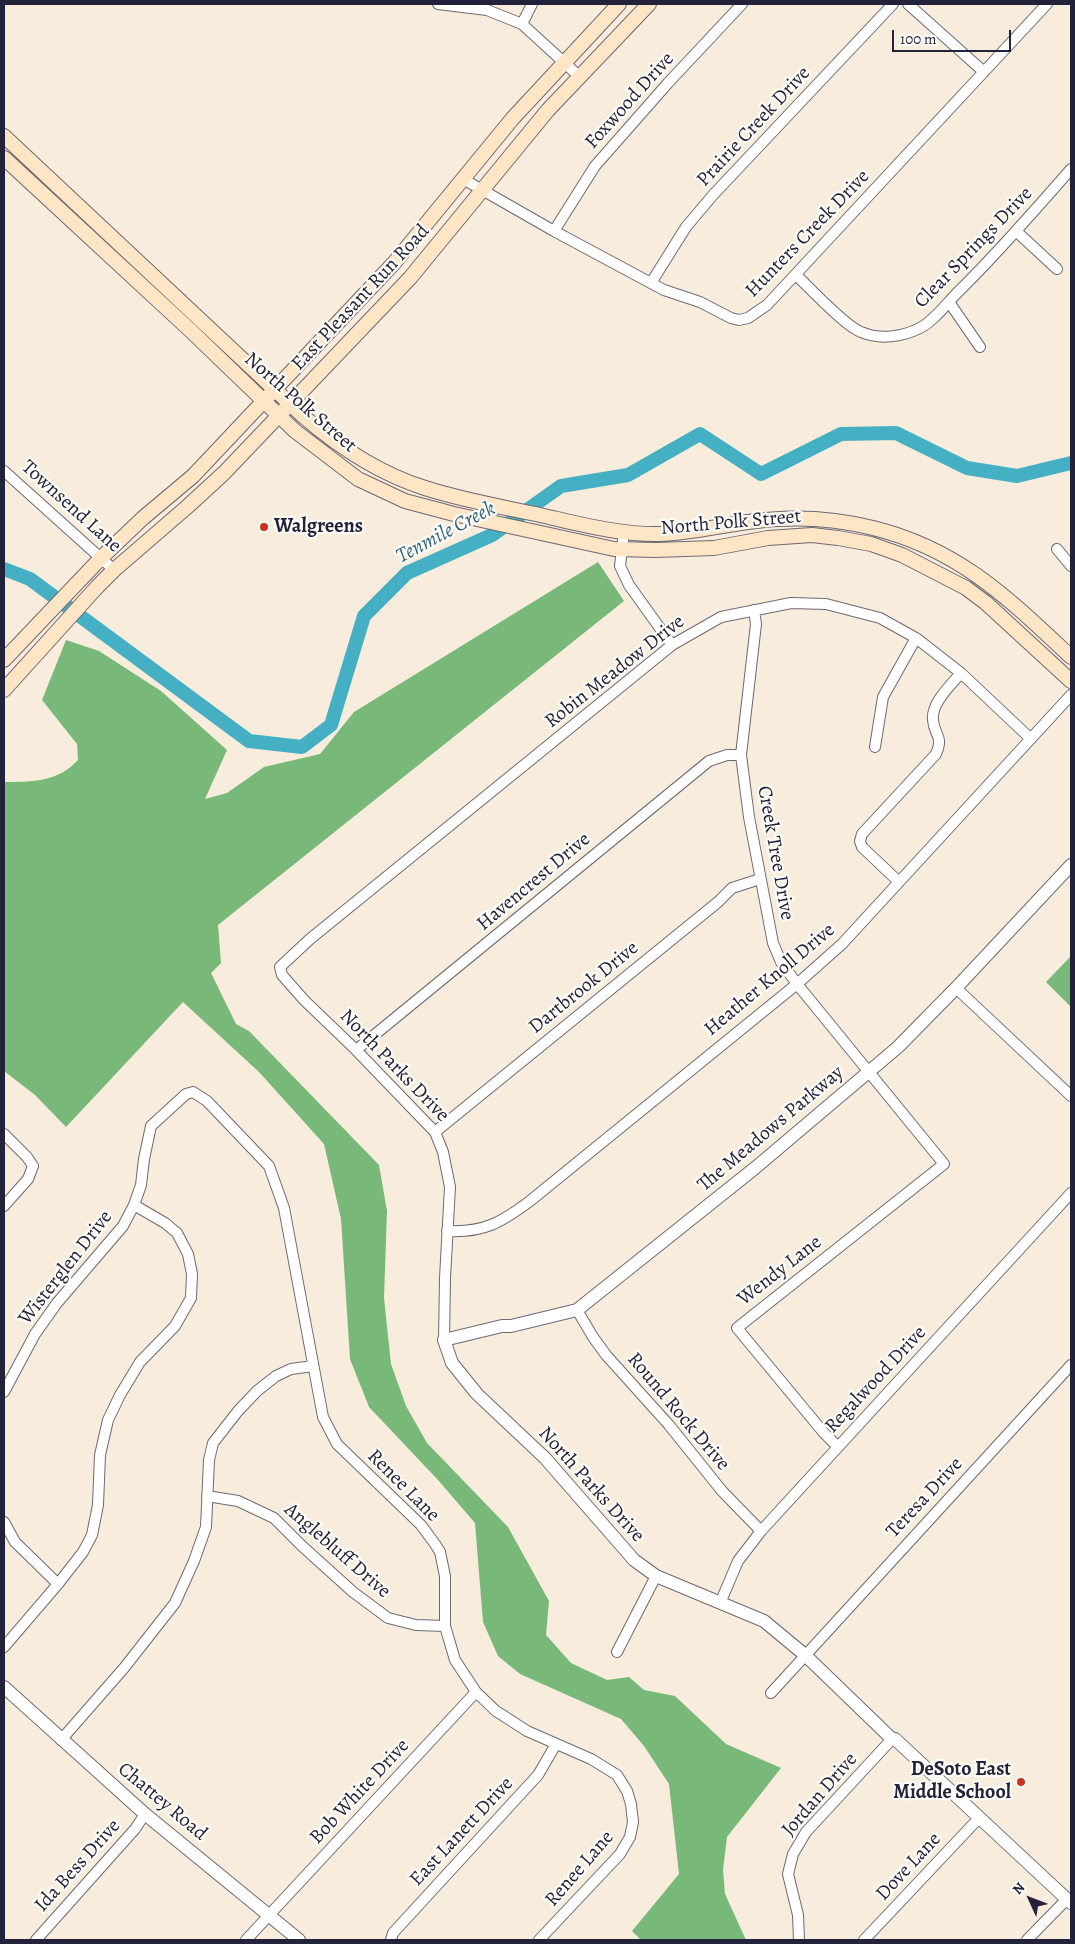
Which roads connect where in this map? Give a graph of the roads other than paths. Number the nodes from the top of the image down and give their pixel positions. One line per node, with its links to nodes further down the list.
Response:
1 (438, 4): 9 (street)
2 (532, 4): 9 (street)
3 (619, 4): 10 (main road, East Pleasant Run Road)
4 (649, 4): 12 (main road, East Pleasant Run Road)
5 (742, 4): 21 (street, Foxwood Drive)
6 (893, 4): 27 (street, Prairie Creek Drive)
7 (908, 4): 11 (street)
8 (1048, 4): 11 (street, Hunters Creek Drive)
9 (522, 24): 10 (street)
10 (565, 62): 12 (street); 17 (main road, East Pleasant Run Road)
11 (984, 72): 25 (street, Hunters Creek Drive)
12 (580, 77): 18 (main road, East Pleasant Run Road)
13 (4, 136): 14 (main road, North Polk Street)
14 (15, 146): 15 (main road); 19 (main road, North Polk Street)
15 (4, 158): 20 (main road, North Polk Street)
16 (1071, 170): 22 (street, Clear Springs Drive)
17 (464, 179): 18 (street, Hunters Creek Drive); 23 (main road, East Pleasant Run Road)
18 (481, 190): 21 (street, Hunters Creek Drive); 26 (main road, East Pleasant Run Road)
19 (74, 201): 20 (main road); 29 (main road, North Polk Street)
20 (64, 213): 30 (main road, North Polk Street)
21 (554, 231): 27 (street, Hunters Creek Drive)
22 (1016, 232): 24 (street); 28 (street, Clear Springs Drive)
23 (394, 264): 26 (main road); 32 (main road, East Pleasant Run Road)
24 (1057, 269)
25 (796, 275): 27 (street, Hunters Creek Drive); 28 (street, Clear Springs Drive)
26 (410, 278): 34 (main road, East Pleasant Run Road)
27 (651, 283)
28 (949, 302): 31 (street)
29 (200, 319): 30 (main road); 32 (main road, North Polk Street)
30 (190, 330): 33 (main road, North Polk Street)
31 (980, 347)
32 (275, 389): 33 (main road, East Pleasant Run Road); 34 (main road, North Polk Street)
33 (263, 400): 35 (main road, North Polk Street); 37 (main road, East Pleasant Run Road)
34 (291, 404): 35 (main road, East Pleasant Run Road); 39 (main road, North Polk Street)
35 (279, 416): 38 (main road, East Pleasant Run Road); 40 (main road, North Polk Street)
36 (4, 471): 42 (street, Townsend Lane)
37 (193, 476): 38 (main road); 42 (main road, East Pleasant Run Road)
38 (208, 488): 44 (main road, East Pleasant Run Road)
39 (624, 532): 40 (street); 48 (main road, North Polk Street)
40 (622, 549): 47 (street); 51 (main road, North Polk Street)
41 (1056, 549): 43 (street)
42 (100, 558): 44 (street, Townsend Lane); 49 (main road, East Pleasant Run Road)
43 (1071, 566)
44 (114, 570): 52 (main road, East Pleasant Run Road)
45 (754, 610): 46 (street, Robin Meadow Drive); 47 (street, Robin Meadow Drive); 56 (street, Creek Tree Drive)
46 (916, 638): 50 (street, Robin Meadow Drive); 55 (street)
47 (672, 645): 60 (street, Robin Meadow Drive)
48 (1071, 657)
49 (4, 660)
50 (961, 673): 54 (street, Robin Meadow Drive); 59 (street)
51 (1071, 681)
52 (4, 690)
53 (1071, 694): 54 (street, Heather Knoll Drive)
54 (1031, 740): 59 (street, Heather Knoll Drive)
55 (875, 747)
56 (741, 755): 58 (street, Creek Tree Drive); 63 (street, Havencrest Drive)
57 (1071, 865): 62 (street, The Meadows Parkway)
58 (760, 879): 61 (street, Creek Tree Drive); 67 (street, Dartbrook Drive)
59 (899, 882): 61 (street, Heather Knoll Drive)
60 (280, 967): 63 (street, North Parks Drive)
61 (797, 984): 64 (street, Creek Tree Drive); 73 (street, Heather Knoll Drive)
62 (956, 988): 64 (street, The Meadows Parkway); 66 (street)
63 (356, 1050): 67 (street, North Parks Drive)
64 (870, 1072): 69 (street, Creek Tree Drive); 74 (street, The Meadows Parkway)
65 (193, 1092): 71 (street, Wisterglen Drive); 77 (street, Renee Lane)
66 (1071, 1096)
67 (435, 1132): 73 (street, North Parks Drive)
68 (4, 1134): 72 (street)
69 (944, 1164): 79 (street, Wendy Lane)
70 (1071, 1193): 79 (street, Regalwood Drive)
71 (134, 1205): 78 (street, Wisterglen Drive); 84 (street)
72 (4, 1206)
73 (447, 1231): 75 (street, North Parks Drive)
74 (577, 1310): 75 (street, The Meadows Parkway); 82 (street, Round Rock Drive)
75 (444, 1340): 83 (street, North Parks Drive)
76 (1071, 1365): 89 (street, Teresa Drive)
77 (313, 1366): 80 (street); 86 (street, Renee Lane)
78 (4, 1392)
79 (838, 1447): 82 (street, Regalwood Drive)
80 (207, 1496): 86 (street, Anglebluff Drive); 94 (street)
81 (4, 1522): 84 (street)
82 (761, 1531): 85 (street, Regalwood Drive)
83 (656, 1576): 85 (street, North Parks Drive); 88 (street)
84 (58, 1584): 87 (street)
85 (722, 1601): 89 (street, North Parks Drive)
86 (445, 1626): 91 (street, Renee Lane)
87 (4, 1647)
88 (618, 1652)
89 (805, 1655): 92 (street, Teresa Drive); 93 (street, North Parks Drive)
90 (4, 1687): 94 (street, Chattey Road)
91 (476, 1692): 95 (street, Renee Lane); 99 (street, Bob White Drive)
92 (771, 1693)
93 (892, 1739): 97 (street, North Parks Drive); 105 (street, Jordan Drive)
94 (62, 1740): 96 (street, Chattey Road)
95 (556, 1744): 103 (street, East Lanett Drive); 104 (street, Renee Lane)
96 (145, 1814): 99 (street, Chattey Road); 100 (street, Ida Bess Drive)
97 (979, 1818): 98 (street, North Parks Drive); 106 (street, Dove Lane)
98 (1069, 1901): 107 (street)
99 (269, 1916): 101 (street, Bob White Drive); 102 (street, Chattey Road)
100 (36, 1940)
101 (246, 1940)
102 (299, 1940)
103 (391, 1940)
104 (539, 1940)
105 (799, 1940)
106 (864, 1940)
107 (1027, 1940)

